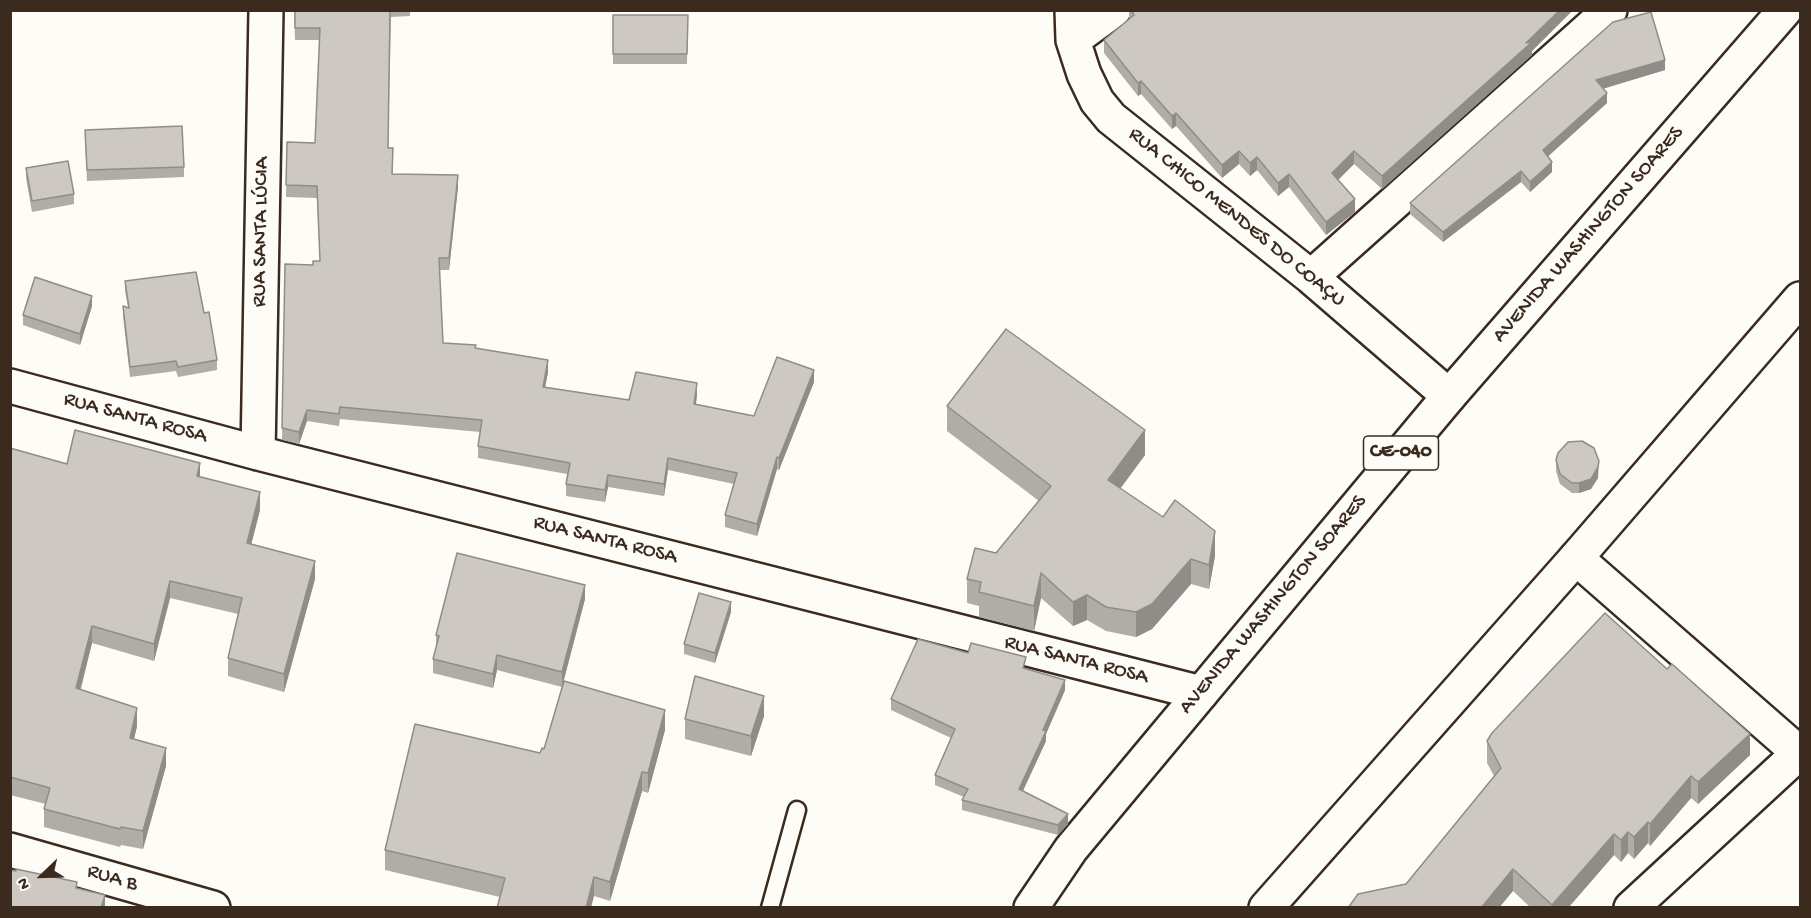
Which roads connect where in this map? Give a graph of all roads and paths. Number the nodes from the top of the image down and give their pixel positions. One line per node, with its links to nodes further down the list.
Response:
1 (266, 10): 10 (main road, RUA SANTA LÚCIA)
2 (1114, 10): 5 (main road)
3 (1610, 10): 6 (main road)
4 (1785, 10): 9 (main road, AVENIDA WASHINGTON SOARES / CE-040)
5 (1072, 25): 6 (main road, RUA CHICO MENDES DO COAÇU)
6 (1311, 277): 9 (main road, RUA CHICO MENDES DO COAÇU)
7 (1800, 299): 11 (main road)
8 (10, 386): 10 (main road, RUA SANTA ROSA)
9 (1449, 396): 12 (main road, AVENIDA WASHINGTON SOARES / CE-040)
10 (258, 453): 12 (main road, RUA SANTA ROSA)
11 (1576, 558): 13 (main road); 19 (main road)
12 (1201, 693): 18 (main road, AVENIDA WASHINGTON SOARES / CE-040)
13 (1800, 752): 20 (main road)
14 (797, 810): 17 (lane)
15 (10, 850): 16 (main road, RUA B)
16 (213, 908)
17 (770, 908)
18 (1031, 908)
19 (1266, 908)
20 (1631, 908)

